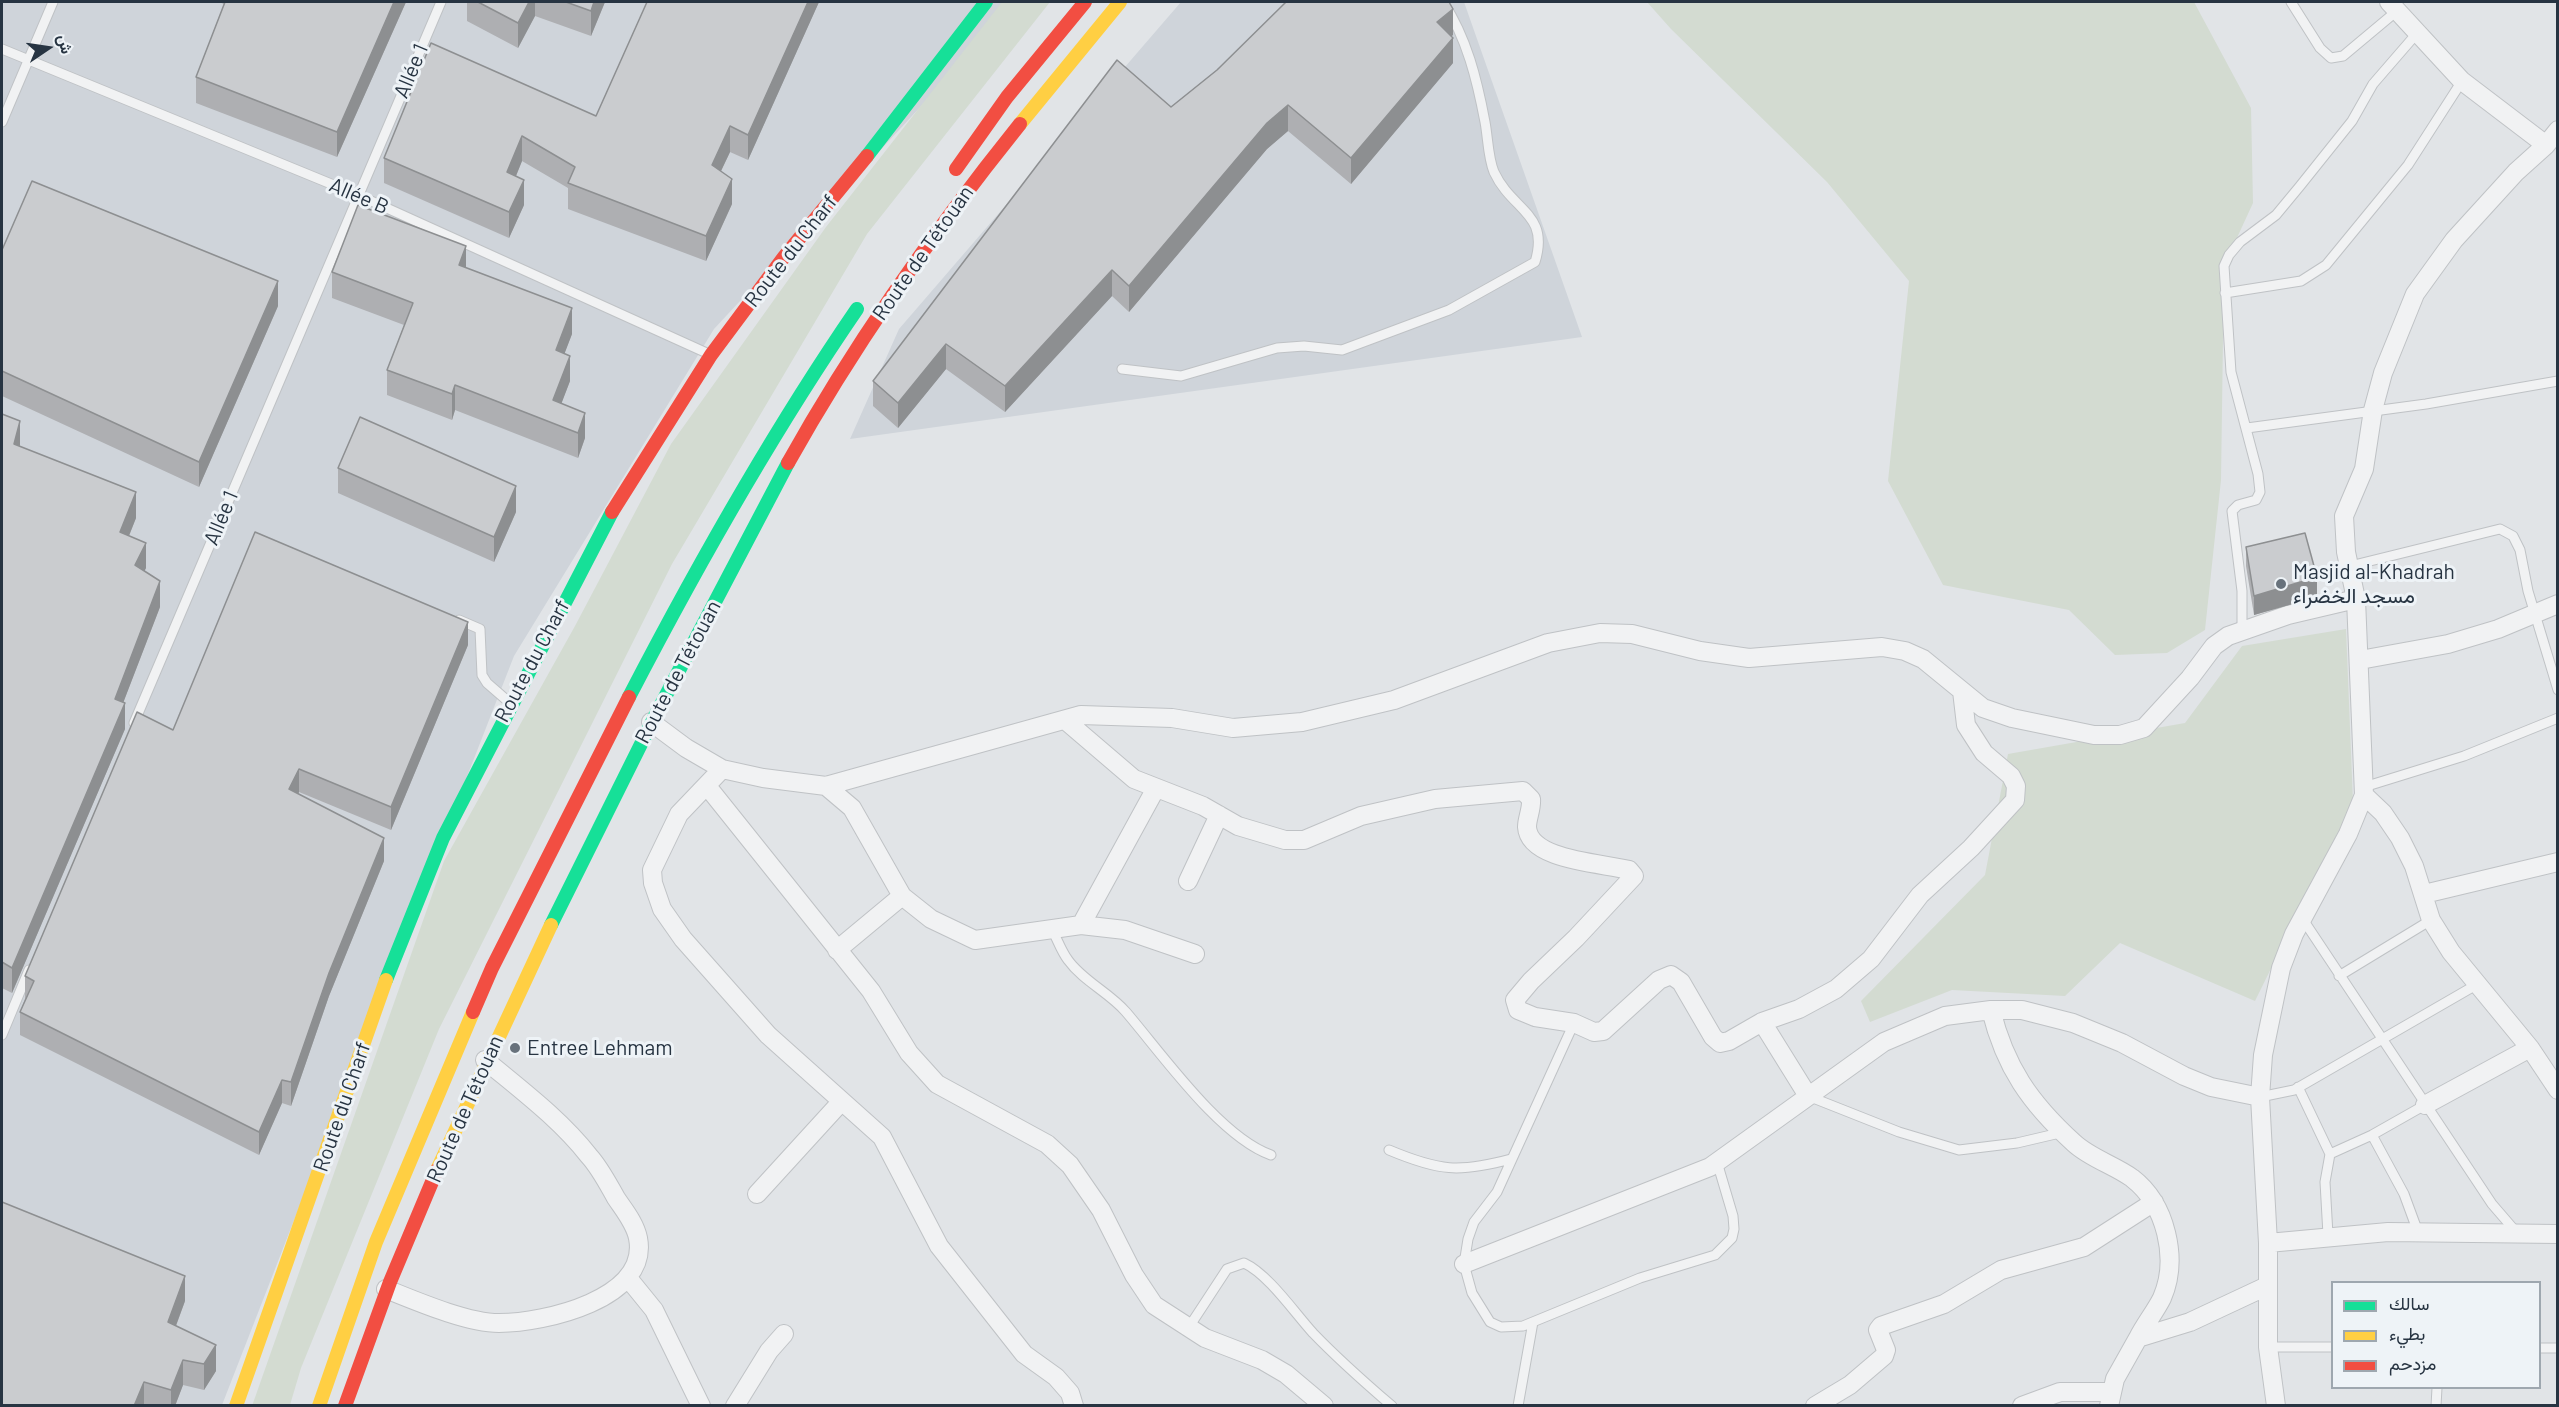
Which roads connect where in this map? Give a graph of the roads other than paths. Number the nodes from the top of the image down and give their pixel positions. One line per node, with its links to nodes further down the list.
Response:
1 (53, 2): 11 (lane)
2 (441, 2): 17 (lane, Allée 1)
3 (986, 2): 20 (main road, Route du Charf)
4 (1085, 2): 16 (main road, Route de Tétouan)
5 (1120, 2): 37 (main road, Route de Tétouan)
6 (1443, 2): 21 (lane)
7 (2291, 2): 8 (lane)
8 (2393, 6): 9 (street)
9 (2418, 32): 12 (street); 18 (lane)
10 (2, 49): 11 (lane, Allée B)
11 (27, 60): 13 (lane); 17 (lane, Allée B)
12 (2462, 81): 15 (street); 18 (lane)
13 (2, 122)
14 (2558, 130): 15 (street)
15 (2546, 145): 23 (street)
16 (946, 182)
17 (358, 195): 20 (lane, Allée B); 38 (lane, Allée 1)
18 (2225, 293): 24 (lane)
19 (865, 297): 100 (main road, Route de Tétouan)
20 (711, 355): 34 (main road, Route du Charf)
21 (1122, 369)
22 (2558, 381): 23 (lane)
23 (2373, 410): 24 (lane); 25 (street)
24 (2247, 428): 30 (lane)
25 (2350, 566): 26 (street); 28 (lane)
26 (2356, 599): 30 (street); 31 (street)
27 (2558, 604): 28 (street)
28 (2534, 613): 31 (street); 32 (lane)
29 (446, 615): 34 (lane)
30 (2242, 630): 33 (street)
31 (2360, 660): 43 (street)
32 (2558, 690)
33 (1962, 692): 36 (street); 59 (street)
34 (510, 703): 99 (main road, Route du Charf)
35 (2558, 718): 43 (lane)
36 (1065, 720): 41 (street); 42 (street)
37 (651, 722): 39 (street); 64 (main road, Route de Tétouan)
38 (129, 735)
39 (722, 769): 40 (street); 41 (street)
40 (707, 786): 53 (street); 69 (street)
41 (826, 786): 48 (street)
42 (1156, 788): 44 (street); 51 (street)
43 (2364, 791): 47 (street); 49 (street)
44 (1219, 815): 46 (street); 60 (street)
45 (2558, 862): 47 (street)
46 (1188, 881)
47 (2424, 894): 50 (street)
48 (902, 896): 52 (street); 53 (street)
49 (2302, 918): 56 (lane); 68 (street)
50 (2431, 920): 56 (lane); 57 (street)
51 (1081, 925): 52 (street); 54 (street)
52 (1051, 928): 75 (lane)
53 (837, 950): 90 (street)
54 (1195, 954)
55 (33, 960): 61 (lane)
56 (2338, 976): 62 (lane)
57 (2476, 985): 62 (lane); 63 (street)
58 (1991, 1010): 67 (street); 68 (street); 71 (street)
59 (1762, 1022): 60 (street); 67 (street)
60 (1574, 1023): 76 (lane)
61 (2, 1035)
62 (2385, 1040): 65 (lane); 70 (lane)
63 (2530, 1048): 66 (street); 70 (street)
64 (486, 1060): 86 (street); 88 (main road, Route de Tétouan)
65 (2298, 1087): 68 (lane); 74 (lane)
66 (2558, 1090)
67 (1808, 1096): 71 (lane); 77 (street)
68 (2260, 1097): 84 (street)
69 (841, 1102): 78 (street); 104 (street)
70 (2425, 1105): 72 (lane); 83 (lane)
71 (2064, 1132): 79 (street)
72 (2372, 1135): 74 (lane); 80 (lane)
73 (1389, 1150): 76 (lane)
74 (2330, 1154): 82 (lane)
75 (1272, 1155)
76 (1511, 1159): 85 (lane)
77 (1716, 1162): 85 (street); 89 (lane)
78 (757, 1194)
79 (2154, 1202): 92 (street); 108 (street)
80 (2418, 1232): 82 (street); 83 (street)
81 (2558, 1234): 83 (street)
82 (2328, 1235): 84 (street)
83 (2519, 1235)
84 (2268, 1243): 87 (street)
85 (1464, 1264): 89 (lane)
86 (628, 1278): 88 (street); 102 (street)
87 (2267, 1286): 92 (street); 93 (street)
88 (386, 1289): 101 (main road, Route de Tétouan)
89 (1533, 1322): 107 (lane)
90 (1189, 1327): 105 (street); 106 (lane)
91 (784, 1334): 103 (street)
92 (2138, 1338): 98 (street)
93 (2268, 1347): 94 (lane); 110 (street)
94 (2331, 1347)
95 (2541, 1348): 96 (lane)
96 (2558, 1348)
97 (2437, 1389): 111 (lane)
98 (2110, 1399): 109 (street)
99 (236, 1406)
100 (319, 1406)
101 (345, 1406)
102 (700, 1406)
103 (735, 1406)
104 (1074, 1406)
105 (1324, 1406)
106 (1392, 1406)
107 (1518, 1406)
108 (1815, 1406)
109 (2022, 1406)
110 (2276, 1406)
111 (2436, 1406)

